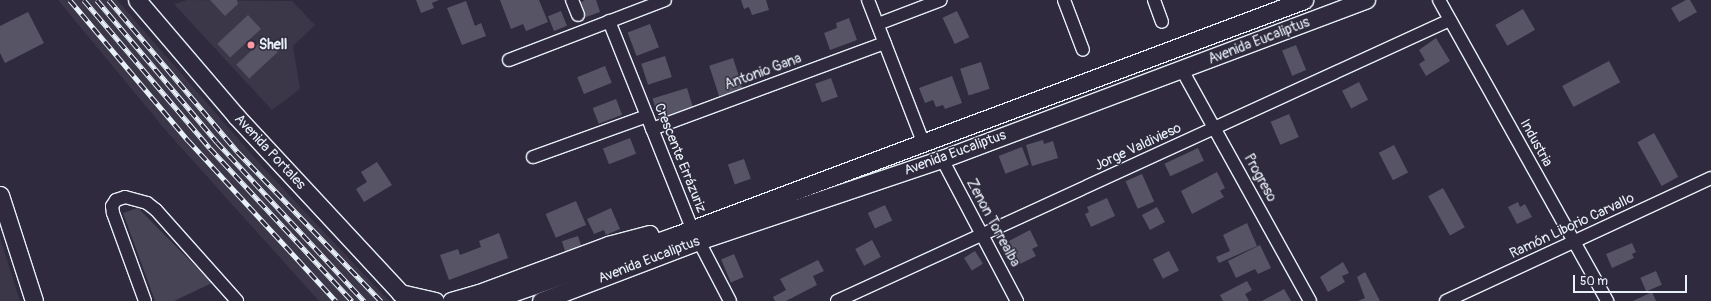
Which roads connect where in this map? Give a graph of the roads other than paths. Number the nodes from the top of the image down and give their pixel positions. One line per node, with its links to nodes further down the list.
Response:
1 (137, 0): 32 (main road, Avenida Portales)
2 (572, 0): 11 (street)
3 (665, 0): 13 (street)
4 (868, 0): 15 (street)
5 (941, 0): 15 (street)
6 (1064, 0): 17 (street)
7 (1154, 0): 14 (street)
8 (1304, 0): 23 (main road, Avenida Eucaliptus)
9 (1366, 0): 19 (main road, Avenida Eucaliptus)
10 (1439, 0): 12 (street, Industria)
11 (578, 15)
12 (1450, 20): 21 (street, Jorge Valdivieso); 31 (street, Industria)
13 (609, 22): 18 (street); 20 (street, Crescente Errázuriz)
14 (1162, 22)
15 (878, 24): 16 (street)
16 (885, 43): 22 (street, Antonio Gana); 23 (street)
17 (1083, 50)
18 (509, 60)
19 (1182, 70): 21 (street, Progreso); 25 (main road, Avenida Eucaliptus)
20 (647, 116): 22 (street, Crescente Errázuriz); 24 (street)
21 (1215, 128): 29 (street, Jorge Valdivieso); 43 (street, Progreso)
22 (652, 129): 28 (street, Crescente Errázuriz)
23 (923, 142): 28 (main road, Avenida Eucaliptus)
24 (533, 157)
25 (942, 159): 28 (main road, Avenida Eucaliptus); 29 (street, Zenon Torrealba)
26 (1711, 178): 31 (street, Ramón Liborio Carvallo)
27 (0, 195): 34 (main road)
28 (695, 235): 30 (main road, Avenida Eucaliptus); 39 (main road, Avenida Eucaliptus); 40 (street, Crescente Errázuriz)
29 (982, 235): 41 (street, Jorge Valdivieso); 42 (street, Zenon Torrealba)
30 (674, 236): 37 (main road); 38 (main road, Avenida Eucaliptus)
31 (1574, 242): 44 (street, Ramón Liborio Carvallo); 45 (street, Industria)
32 (404, 297): 36 (main road)
33 (140, 300): 35 (street)
34 (34, 301)
35 (238, 301)
36 (434, 301)
37 (451, 301)
38 (489, 301)
39 (541, 301)
40 (730, 301)
41 (837, 301)
42 (1018, 301)
43 (1310, 301)
44 (1446, 301)
45 (1607, 301)

